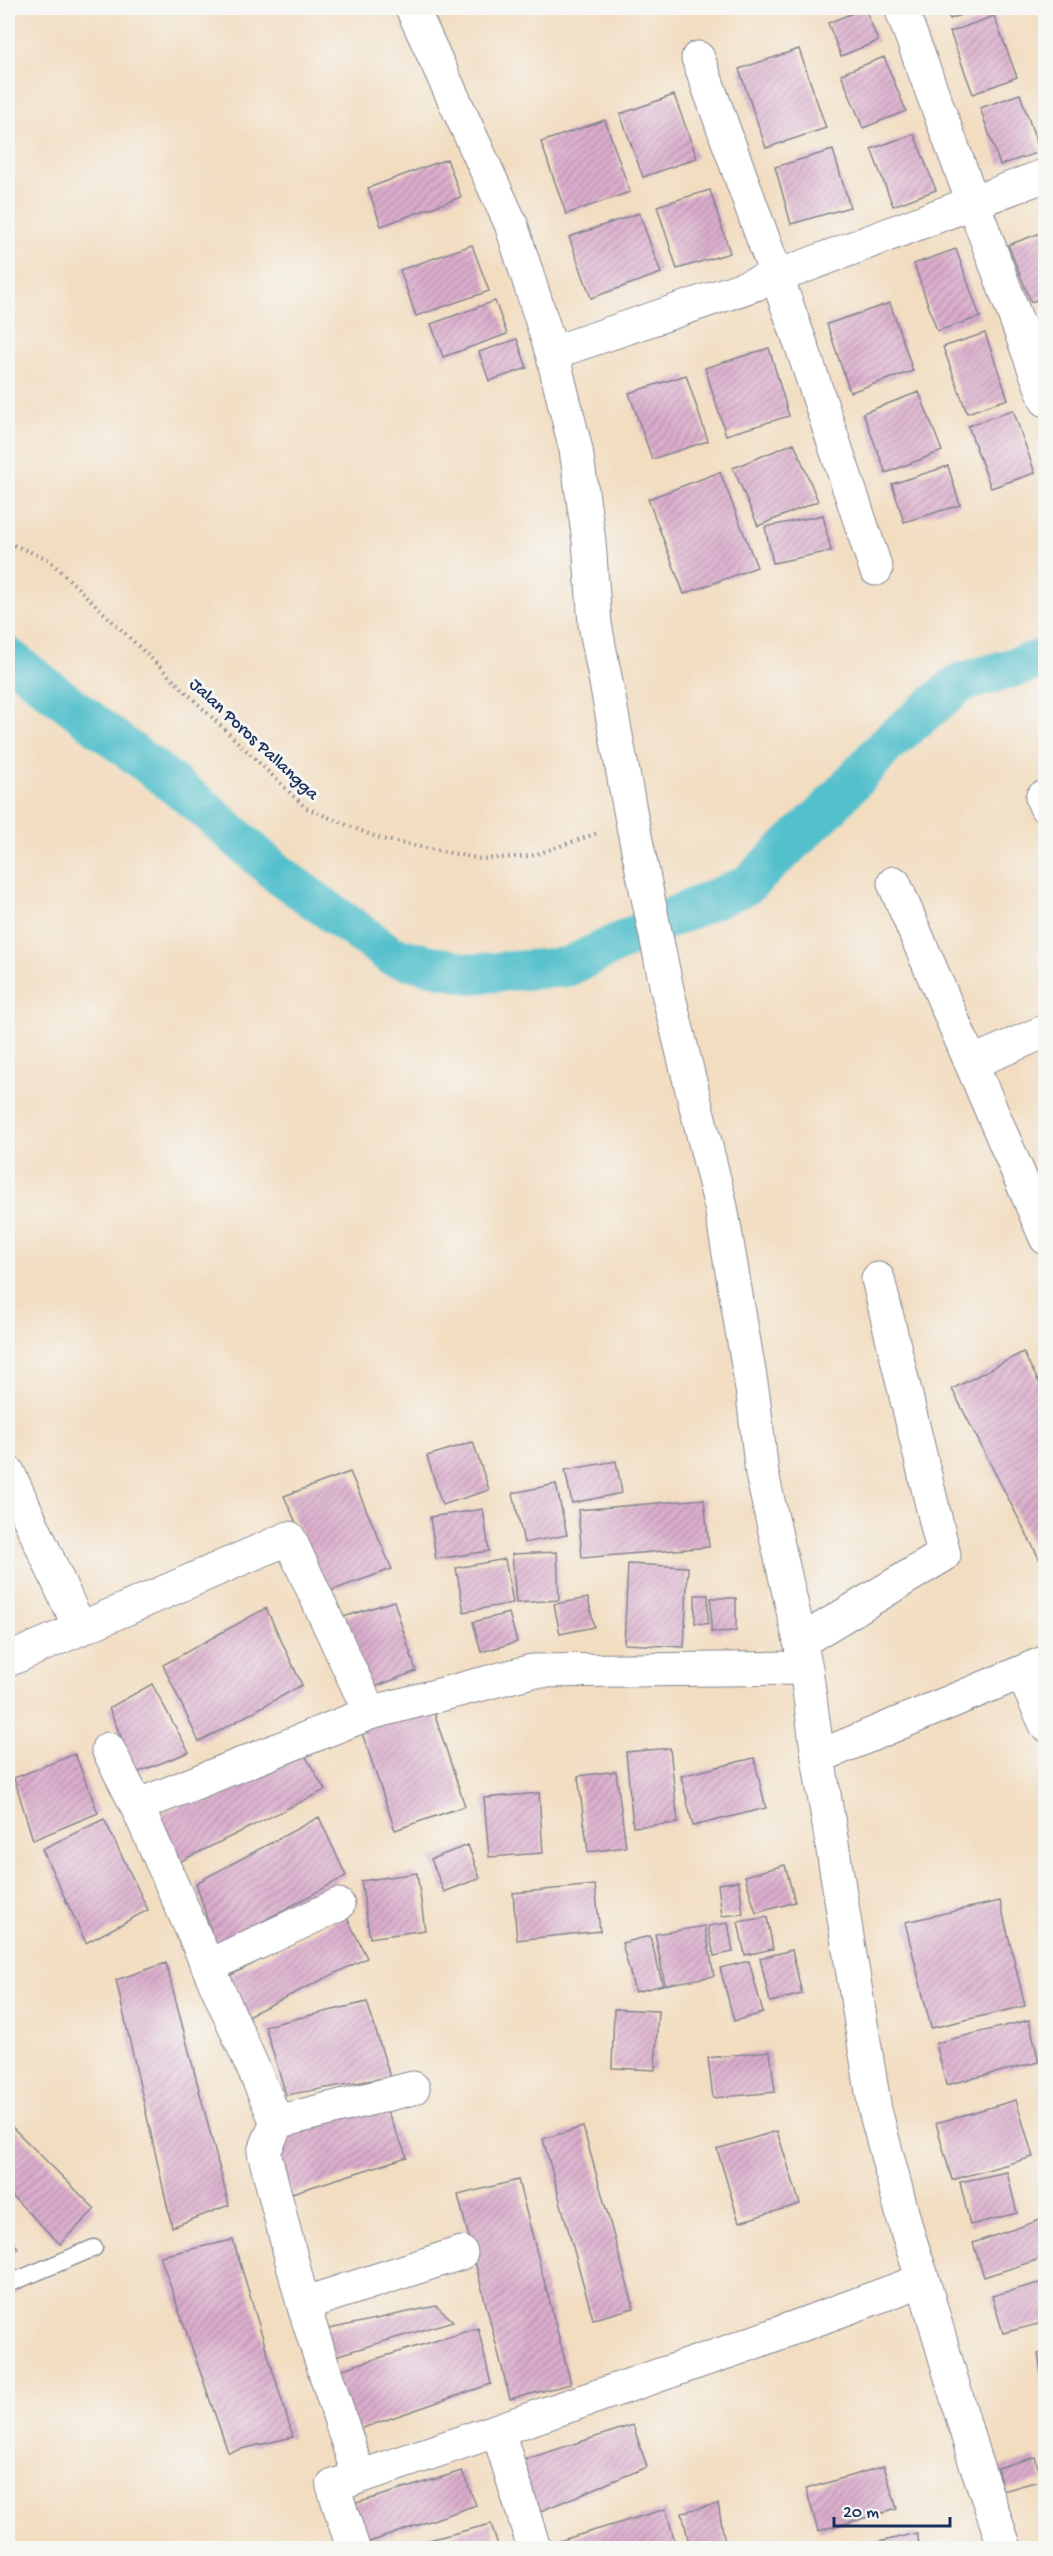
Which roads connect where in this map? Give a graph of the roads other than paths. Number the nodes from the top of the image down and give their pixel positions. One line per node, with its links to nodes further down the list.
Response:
1 (412, 8): 7 (street)
2 (901, 8): 5 (street)
3 (698, 58): 6 (street)
4 (1046, 175): 5 (street)
5 (971, 202): 6 (street); 8 (street)
6 (776, 277): 7 (street); 9 (street)
7 (552, 354): 17 (street)
8 (1046, 399)
9 (876, 569)
10 (894, 883): 12 (street)
11 (1046, 1031): 12 (street)
12 (971, 1063): 13 (street)
13 (1044, 1233)
14 (878, 1279): 17 (street)
15 (8, 1472): 16 (street)
16 (80, 1629): 18 (street); 20 (street)
17 (803, 1655): 20 (street); 23 (street)
18 (8, 1660)
19 (1034, 1668): 21 (street); 23 (street)
20 (370, 1713): 24 (street)
21 (1046, 1725)
22 (108, 1749): 24 (street)
23 (818, 1757): 31 (street)
24 (137, 1806): 26 (street)
25 (338, 1905): 26 (street)
26 (208, 1966): 28 (street)
27 (413, 2088): 28 (street)
28 (278, 2122): 33 (street)
29 (94, 2248): 32 (lane)
30 (461, 2253): 33 (street)
31 (923, 2280): 34 (street); 38 (street)
32 (8, 2284)
33 (303, 2304): 35 (street)
34 (498, 2431): 35 (street); 37 (street)
35 (359, 2477): 36 (street)
36 (353, 2548)
37 (534, 2548)
38 (1005, 2548)

